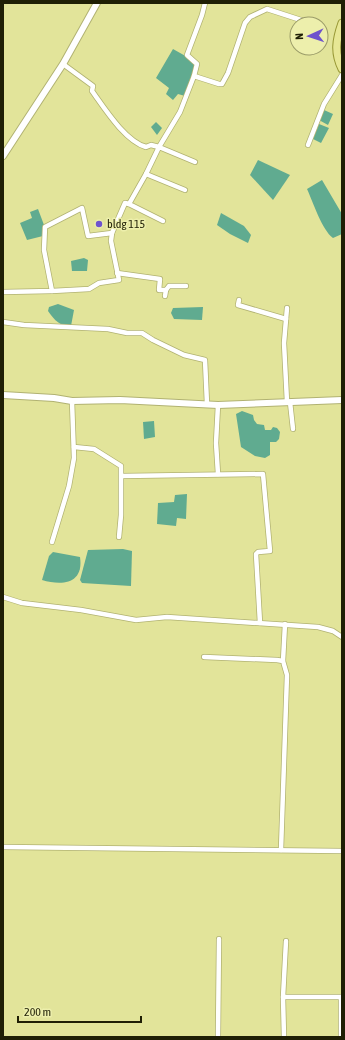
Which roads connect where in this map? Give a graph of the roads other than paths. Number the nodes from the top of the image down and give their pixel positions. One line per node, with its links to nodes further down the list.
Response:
1 (97, 3): 5 (street)
2 (205, 3): 8 (street)
3 (291, 16): 8 (street)
4 (342, 23): 6 (main road)
5 (63, 64): 10 (street); 11 (street)
6 (342, 69)
7 (342, 75): 9 (street)
8 (194, 76): 10 (street)
9 (308, 145)
10 (160, 147): 12 (street); 13 (street)
11 (3, 156)
12 (194, 162)
13 (146, 174): 14 (street); 15 (street)
14 (185, 190)
15 (130, 204): 16 (street); 17 (street)
16 (163, 221)
17 (112, 233): 18 (street); 21 (street)
18 (118, 273): 20 (street); 21 (street)
19 (186, 286): 20 (street)
20 (166, 290): 23 (street)
21 (52, 291): 22 (street)
22 (3, 292)
23 (165, 296)
24 (239, 300): 26 (street)
25 (287, 308): 26 (street)
26 (286, 319): 31 (street)
27 (3, 322): 32 (street)
28 (3, 395): 30 (street)
29 (342, 400): 31 (street)
30 (72, 401): 32 (street); 35 (street)
31 (288, 402): 33 (street); 34 (street)
32 (207, 404): 33 (street)
33 (218, 405): 36 (street)
34 (293, 429)
35 (74, 447): 37 (street); 39 (street)
36 (218, 474): 37 (street); 41 (street)
37 (122, 476): 38 (street)
38 (118, 537)
39 (52, 542)
40 (3, 597): 41 (street)
41 (260, 623): 42 (street)
42 (285, 624): 43 (street); 45 (street)
43 (342, 637)
44 (204, 657): 45 (street)
45 (283, 661): 47 (street)
46 (3, 847): 47 (street)
47 (281, 850): 48 (street)
48 (342, 851)
49 (219, 940): 53 (street)
50 (286, 941): 51 (street)
51 (283, 997): 52 (street); 54 (street)
52 (342, 997): 55 (street)
53 (218, 1037)
54 (284, 1037)
55 (341, 1037)

